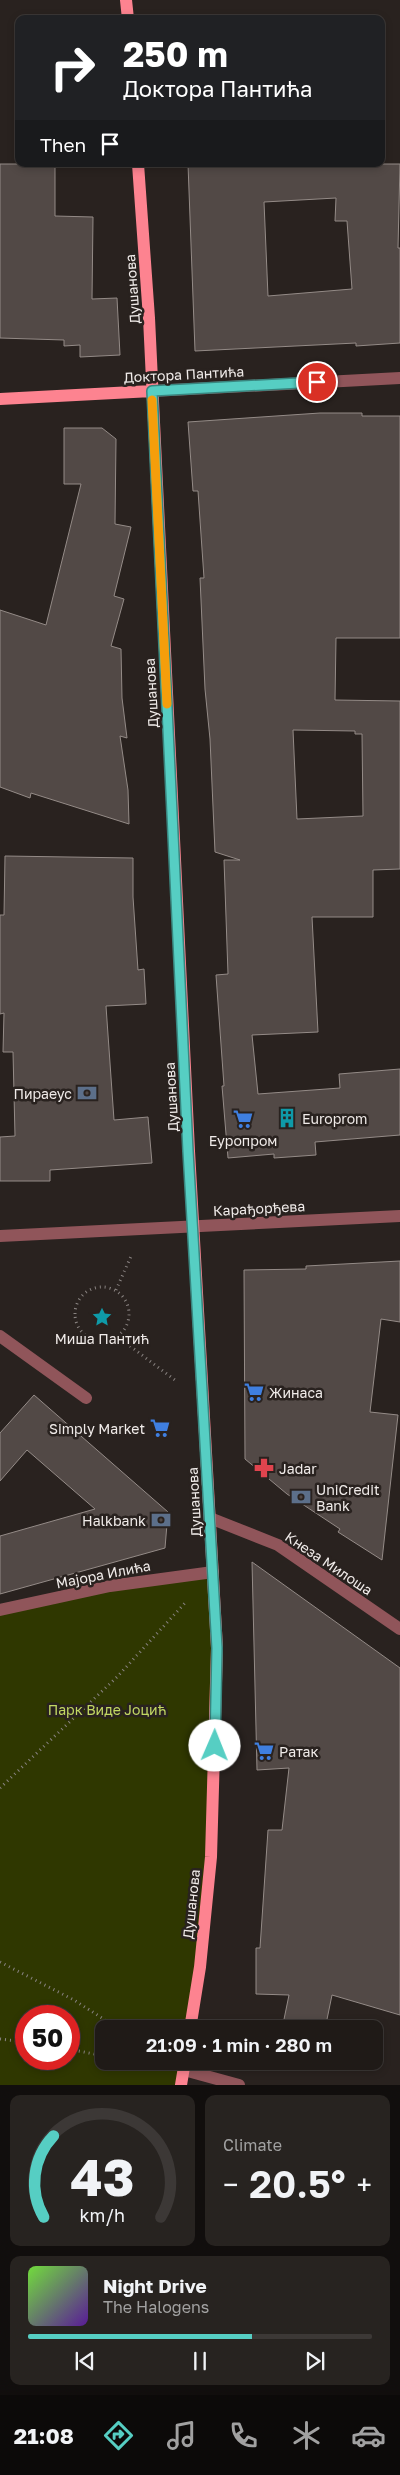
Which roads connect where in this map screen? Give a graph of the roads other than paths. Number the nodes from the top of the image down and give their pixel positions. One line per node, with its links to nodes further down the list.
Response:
1 (126, 0): 2 (main road)
2 (128, 15)
3 (138, 167): 5 (main road, Душанова)
4 (400, 378): 5 (street, Доктора Пантића)
5 (152, 391): 6 (main road, Доктора Пантића); 8 (main road, Душанова)
6 (0, 399)
7 (400, 1216): 8 (street, Карађорђева)
8 (192, 1226): 9 (street, Карађорђева); 12 (main road, Душанова)
9 (0, 1236)
10 (0, 1336): 11 (street)
11 (86, 1398)
12 (210, 1518): 13 (main road, Душанова); 15 (street, Кнеза Милоша)
13 (213, 1572): 14 (street, Мајора Илића); 16 (main road, Душанова)
14 (0, 1610)
15 (400, 1629)
16 (191, 2020)
17 (184, 2070): 19 (main road)
18 (196, 2070): 20 (street)
19 (181, 2085)
20 (239, 2085)

